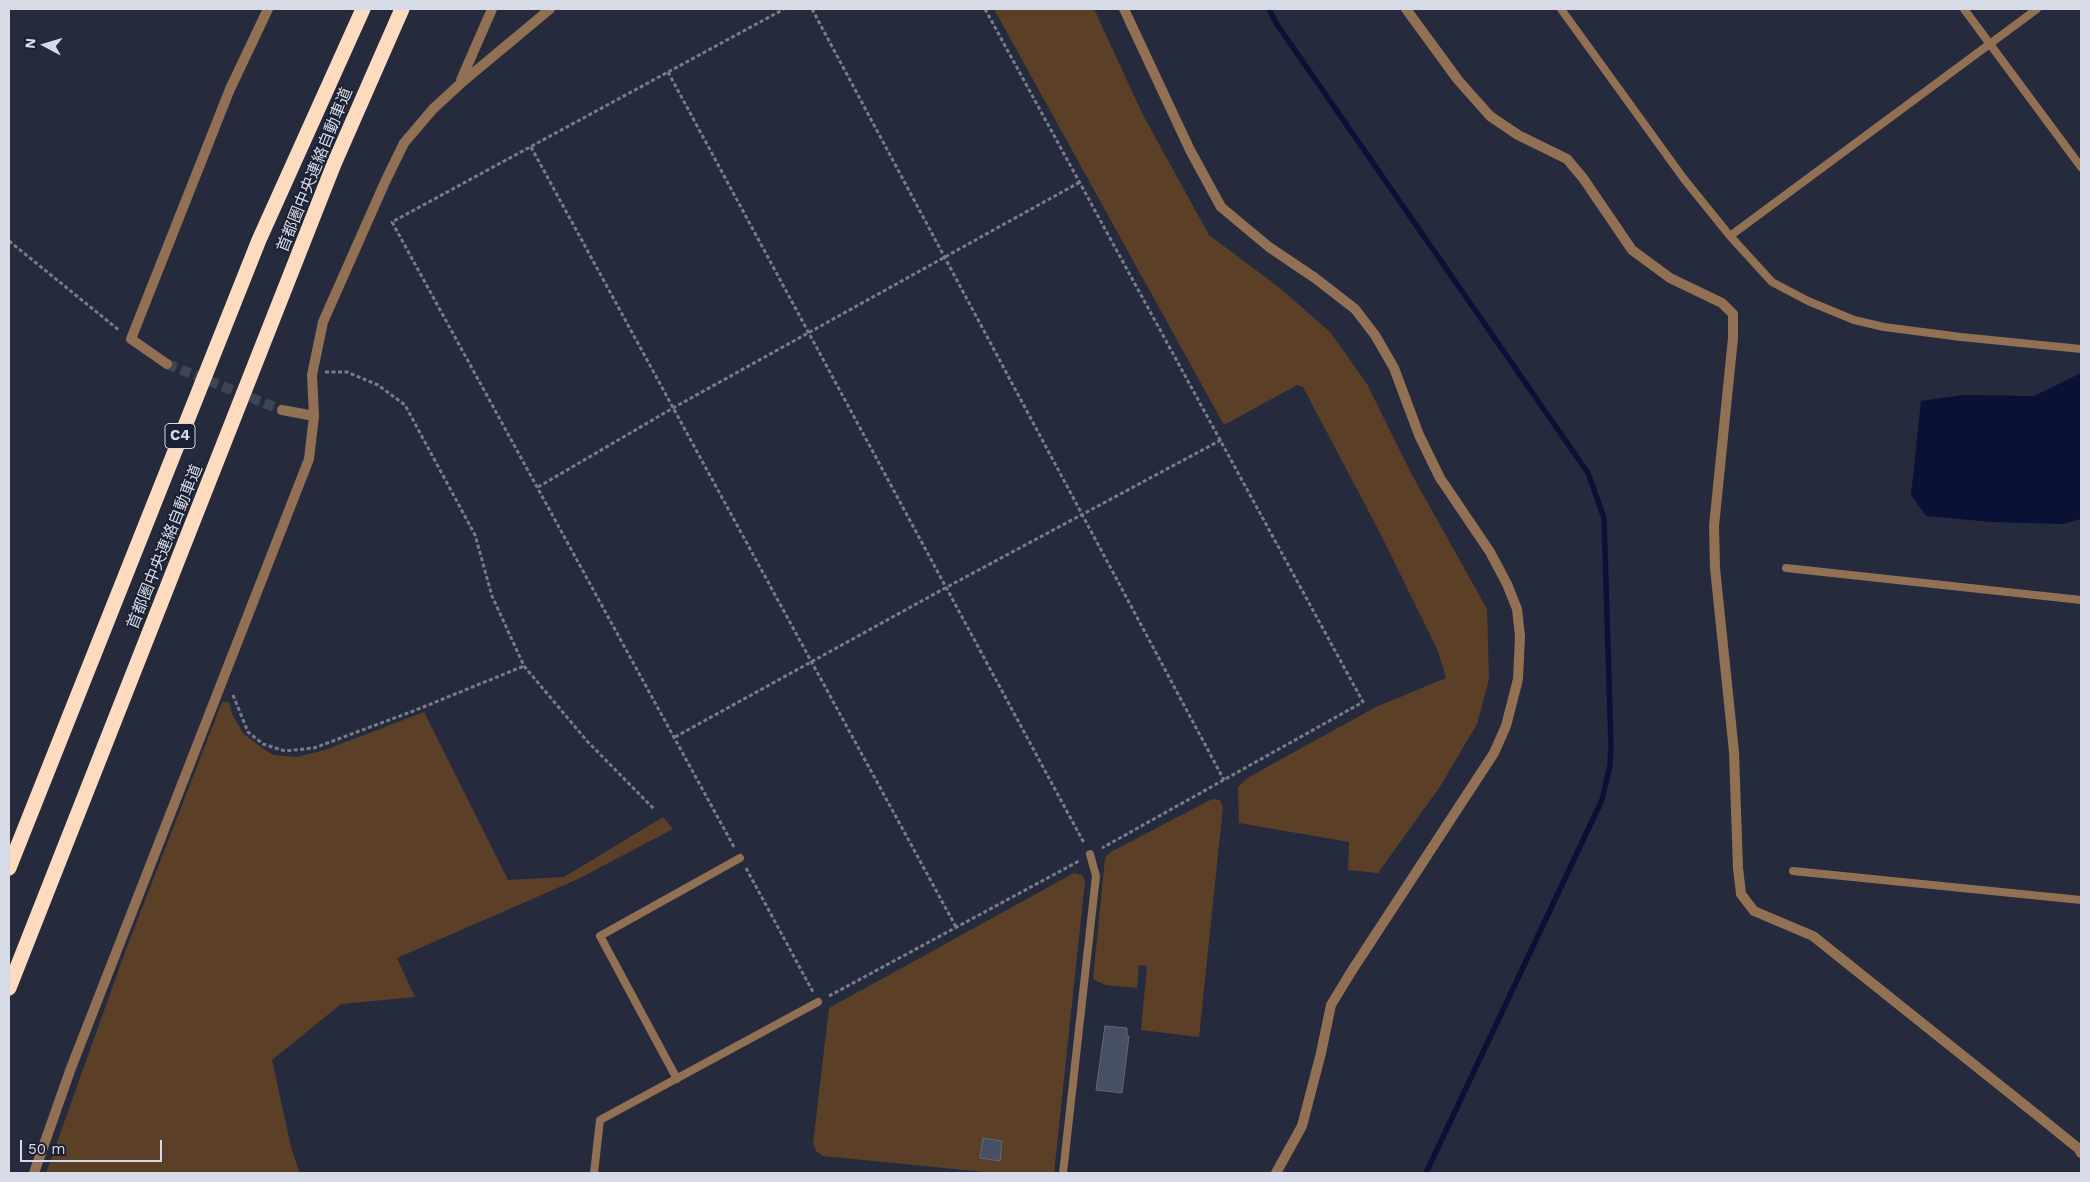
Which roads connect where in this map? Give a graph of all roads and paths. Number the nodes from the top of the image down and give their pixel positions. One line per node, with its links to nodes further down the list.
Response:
1 (268, 9): 24 (street)
2 (363, 9): 44 (highway, 首都圏中央連絡自動車道 / C4)
3 (402, 9): 48 (highway, 首都圏中央連絡自動車道)
4 (492, 9): 16 (street)
5 (550, 9): 16 (street)
6 (784, 9): 15 (path)
7 (812, 9): 22 (path)
8 (985, 9): 19 (path)
9 (1124, 9): 55 (street)
10 (1406, 9): 51 (street)
11 (1561, 9): 20 (lane)
12 (1964, 9): 14 (lane)
13 (2037, 9): 14 (lane)
14 (1990, 44): 18 (lane); 20 (lane)
15 (668, 72): 17 (path); 23 (path)
16 (460, 84): 27 (street)
17 (531, 147): 28 (path); 32 (path)
18 (2081, 167)
19 (1080, 182): 22 (path); 31 (path)
20 (1730, 236): 25 (lane)
21 (9, 241): 24 (path)
22 (944, 257): 23 (path); 33 (path)
23 (809, 333): 28 (path); 35 (path)
24 (131, 339): 26 (street)
25 (2081, 348)
26 (167, 364)
27 (312, 374): 30 (street); 38 (path)
28 (673, 408): 32 (path); 37 (path)
29 (282, 410): 30 (street)
30 (314, 416): 39 (street)
31 (1221, 440): 33 (path); 40 (path)
32 (538, 487): 37 (path)
33 (1082, 515): 35 (path); 40 (path)
34 (1786, 568): 36 (lane)
35 (947, 587): 37 (path); 42 (path)
36 (2081, 600)
37 (812, 663): 47 (path)
38 (524, 666): 39 (path); 41 (path)
39 (223, 681): 52 (street)
40 (1224, 780): 42 (path)
41 (656, 810)
42 (1090, 854): 47 (path); 54 (lane)
43 (740, 858): 50 (lane)
44 (9, 868)
45 (1793, 871): 46 (lane)
46 (2081, 900)
47 (956, 927): 49 (path)
48 (9, 988)
49 (818, 1002): 50 (lane)
50 (676, 1079): 53 (lane)
51 (2081, 1153)
52 (34, 1173)
53 (594, 1173)
54 (1063, 1173)
55 (1276, 1173)

